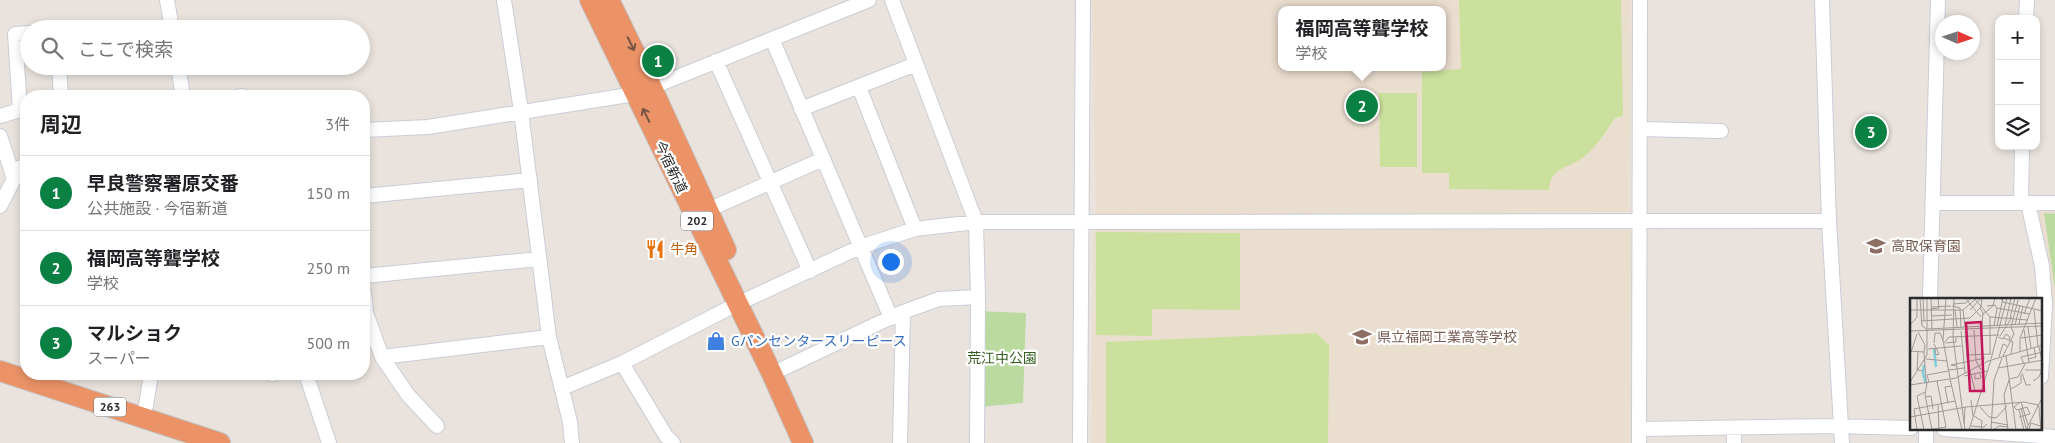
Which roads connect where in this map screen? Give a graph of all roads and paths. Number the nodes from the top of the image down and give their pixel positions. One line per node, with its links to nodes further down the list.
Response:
1 (167, 0): 13 (street)
2 (504, 0): 27 (street)
3 (590, 0): 23 (highway, 今宿新道 / 202)
4 (609, 0): 23 (highway, 今宿新道 / 202, one-way to 23)
5 (870, 0): 15 (street)
6 (892, 0): 17 (street)
7 (1083, 0): 47 (street)
8 (1640, 0): 29 (street)
9 (1822, 0): 45 (street)
10 (1938, 0): 40 (street)
11 (2027, 0): 12 (street)
12 (2026, 15)
13 (170, 20)
14 (20, 34): 25 (street)
15 (772, 38): 16 (street); 24 (street)
16 (716, 61): 23 (street); 38 (street)
17 (916, 64): 20 (street); 46 (street)
18 (60, 75): 21 (street)
19 (180, 75): 22 (street)
20 (859, 87): 24 (street); 49 (street)
21 (61, 90)
22 (182, 90)
23 (644, 91): 27 (street); 44 (highway, 今宿新道 / 202); 56 (highway, 今宿新道 / 202, one-way to 23)
24 (802, 109): 34 (street)
25 (20, 110)
26 (20, 110): 28 (street)
27 (521, 111): 30 (street); 37 (street)
28 (0, 116)
29 (1640, 129): 31 (street); 48 (street)
30 (370, 130)
31 (1721, 131)
32 (0, 136): 36 (street)
33 (2022, 150): 41 (street)
34 (823, 159): 38 (street); 50 (street)
35 (20, 168): 36 (street)
36 (12, 170): 43 (street)
37 (530, 180): 39 (street); 51 (street)
38 (770, 183): 44 (street); 52 (street)
39 (370, 195)
40 (1933, 203): 41 (street); 55 (street)
41 (2025, 203): 42 (street); 61 (street)
42 (2055, 203)
43 (0, 206)
44 (708, 210): 56 (highway, 今宿新道 / 202)
45 (1829, 221): 48 (street); 72 (street)
46 (976, 222): 47 (street); 49 (street); 54 (street)
47 (1081, 222): 48 (street); 88 (street)
48 (1639, 222): 77 (street)
49 (915, 229): 50 (street)
50 (860, 247): 52 (street); 57 (street)
51 (539, 259): 53 (street); 59 (street)
52 (810, 270): 56 (street)
53 (370, 275)
54 (978, 297): 57 (street); 87 (street)
55 (1930, 298)
56 (742, 302): 62 (street); 63 (highway, 今宿新道 / 202); 84 (highway, 今宿新道 / 202)
57 (898, 315): 63 (street); 86 (street)
58 (370, 325): 60 (street)
59 (549, 337): 60 (street); 69 (street)
60 (382, 357): 71 (street)
61 (2042, 358)
62 (622, 362): 69 (street); 83 (street)
63 (782, 369): 85 (highway, 今宿新道 / 202)
64 (0, 371): 65 (highway, 263)
65 (20, 378)
66 (28, 380): 70 (highway, 263)
67 (151, 380): 70 (street)
68 (308, 380): 81 (street)
69 (562, 388): 82 (street)
70 (141, 417): 80 (highway, 263)
71 (437, 426)
72 (1841, 426): 73 (street); 74 (street); 90 (street)
73 (1734, 428): 77 (street); 89 (street)
74 (1910, 428)
75 (1926, 430): 91 (street)
76 (1957, 430): 78 (street)
77 (1639, 436)
78 (2035, 436): 79 (street)
79 (2055, 437)
80 (220, 443)
81 (329, 443)
82 (572, 443)
83 (673, 443)
84 (803, 443)
85 (814, 443)
86 (900, 443)
87 (977, 443)
88 (1080, 443)
89 (1734, 443)
90 (1842, 443)
91 (1926, 443)

